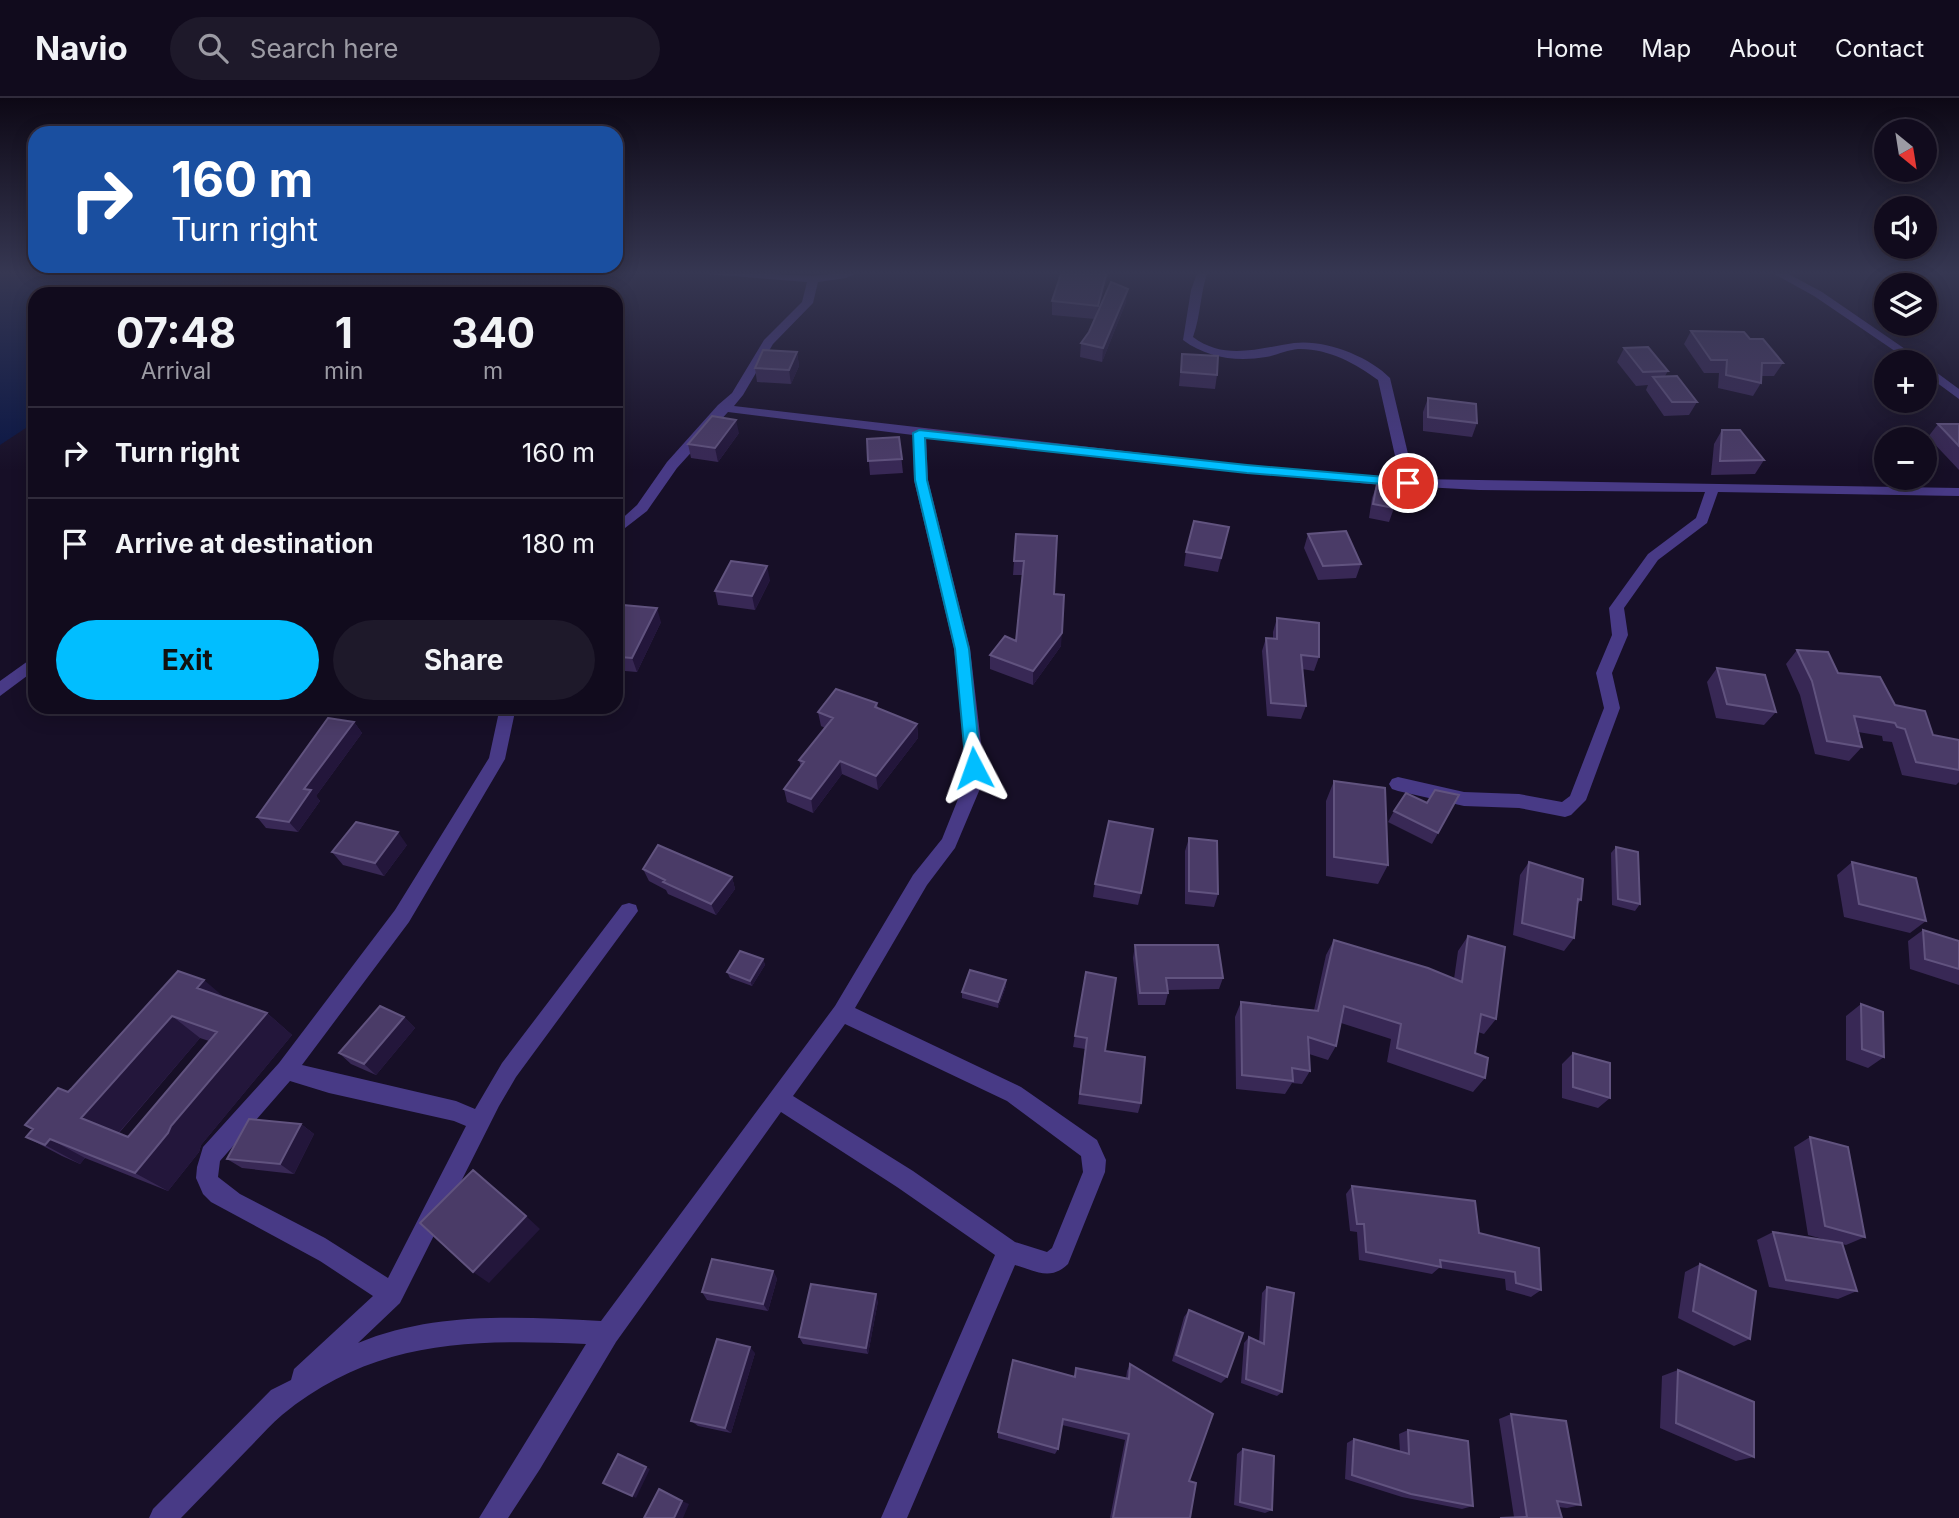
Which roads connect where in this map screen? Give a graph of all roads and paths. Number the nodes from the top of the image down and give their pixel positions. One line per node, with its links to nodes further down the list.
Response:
1 (773, 337): 7 (street)
2 (1187, 337): 9 (street)
3 (1882, 337): 4 (street)
4 (1900, 350)
5 (1937, 377): 6 (street)
6 (1959, 394)
7 (722, 408): 8 (street); 12 (street)
8 (919, 433): 9 (street); 18 (street)
9 (1408, 483): 10 (street)
10 (1713, 488): 11 (street); 16 (street)
11 (1959, 492)
12 (623, 525)
13 (28, 668): 14 (street)
14 (0, 690)
15 (507, 714): 19 (street)
16 (1398, 784)
17 (629, 911): 21 (street)
18 (842, 1012): 20 (street); 22 (street)
19 (286, 1069): 21 (street); 23 (street)
20 (779, 1100): 22 (street); 24 (street)
21 (478, 1121): 23 (street)
22 (1009, 1251): 28 (street)
23 (392, 1294): 25 (street)
24 (607, 1333): 25 (street); 27 (street)
25 (273, 1406): 26 (street)
26 (162, 1518)
27 (492, 1518)
28 (894, 1518)

